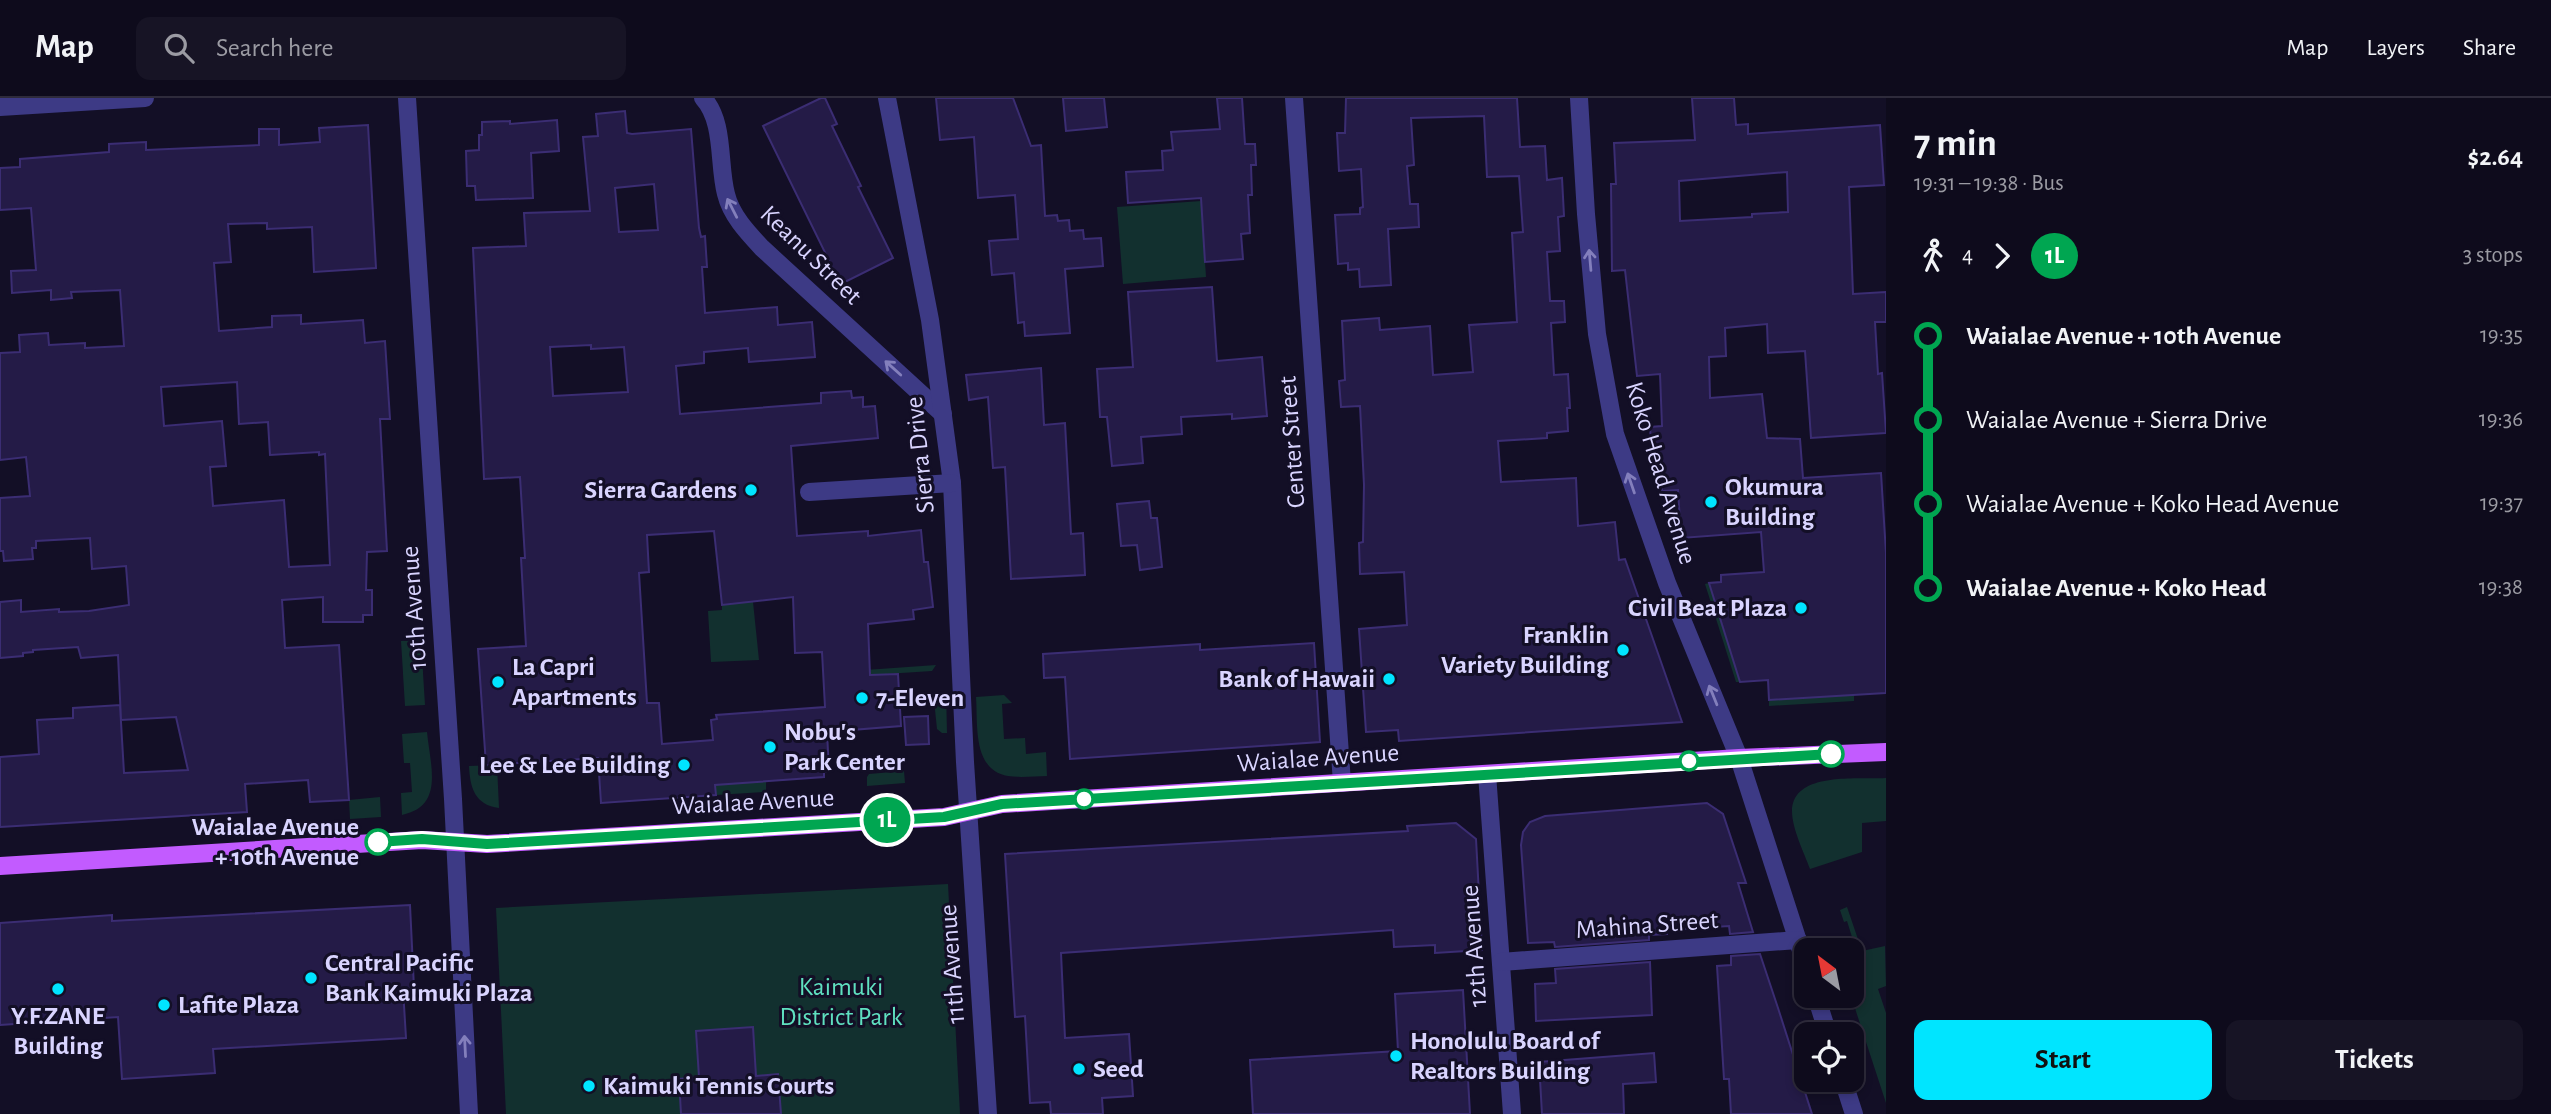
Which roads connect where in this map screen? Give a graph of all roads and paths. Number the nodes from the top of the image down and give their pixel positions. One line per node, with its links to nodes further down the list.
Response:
1 (145, 98): 7 (street)
2 (407, 98): 16 (street, 10th Avenue)
3 (703, 98): 8 (street, Keanu Street, one-way to 3)
4 (887, 98): 8 (street, Sierra Drive)
5 (1294, 98): 14 (street, Center Street)
6 (1579, 98): 12 (street, Koko Head Avenue, one-way to 6)
7 (0, 107)
8 (943, 414): 9 (street, Sierra Drive)
9 (952, 483): 10 (street); 15 (street, Sierra Drive)
10 (809, 492)
11 (1886, 752): 12 (main road, Waialae Avenue)
12 (1739, 758): 13 (main road, Waialae Avenue); 18 (street, Koko Head Avenue)
13 (1487, 774): 14 (main road, Waialae Avenue); 20 (street, 12th Avenue)
14 (1342, 783): 15 (main road, Waialae Avenue)
15 (968, 811): 16 (main road, Waialae Avenue); 23 (street, 11th Avenue)
16 (454, 842): 17 (main road, Waialae Avenue); 22 (street, 10th Avenue, one-way to 16)
17 (0, 866)
18 (1797, 938)
19 (1794, 940): 20 (street, Mahina Street)
20 (1501, 962): 24 (street, 12th Avenue)
21 (1847, 1092): 25 (street)
22 (469, 1114)
23 (988, 1114)
24 (1512, 1114)
25 (1854, 1114)

